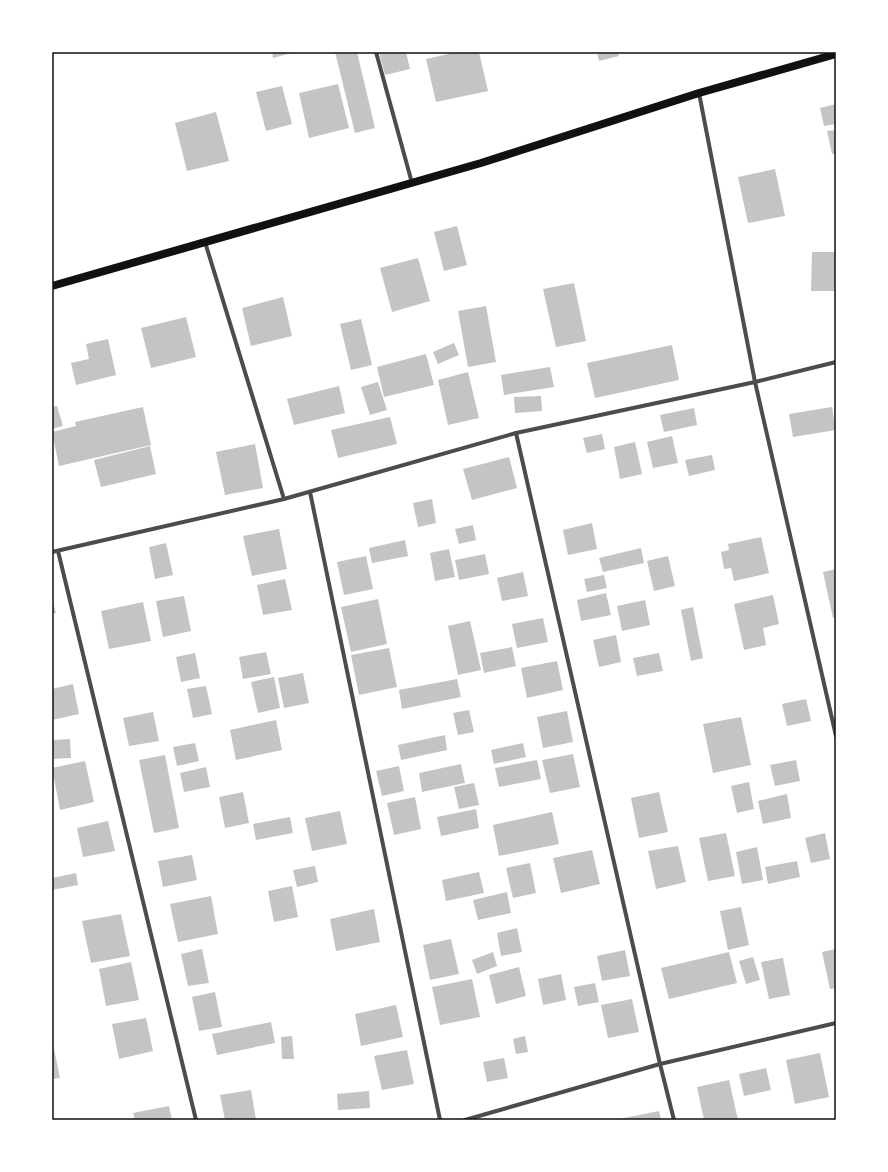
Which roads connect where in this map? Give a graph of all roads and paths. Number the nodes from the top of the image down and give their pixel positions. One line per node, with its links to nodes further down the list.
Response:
1 (376, 52): 4 (street)
2 (836, 54): 3 (main road)
3 (699, 93): 4 (main road); 8 (street)
4 (413, 183): 5 (main road)
5 (205, 242): 6 (main road); 11 (street)
6 (52, 286)
7 (836, 362): 8 (street)
8 (755, 382): 9 (street); 14 (street)
9 (516, 433): 10 (street); 16 (street)
10 (310, 492): 11 (street); 18 (street)
11 (284, 499): 12 (street)
12 (58, 551): 13 (street); 17 (street)
13 (52, 552)
14 (836, 736)
15 (836, 1023): 16 (street)
16 (660, 1064): 19 (street); 20 (street)
17 (196, 1120)
18 (440, 1120)
19 (465, 1120)
20 (674, 1120)

